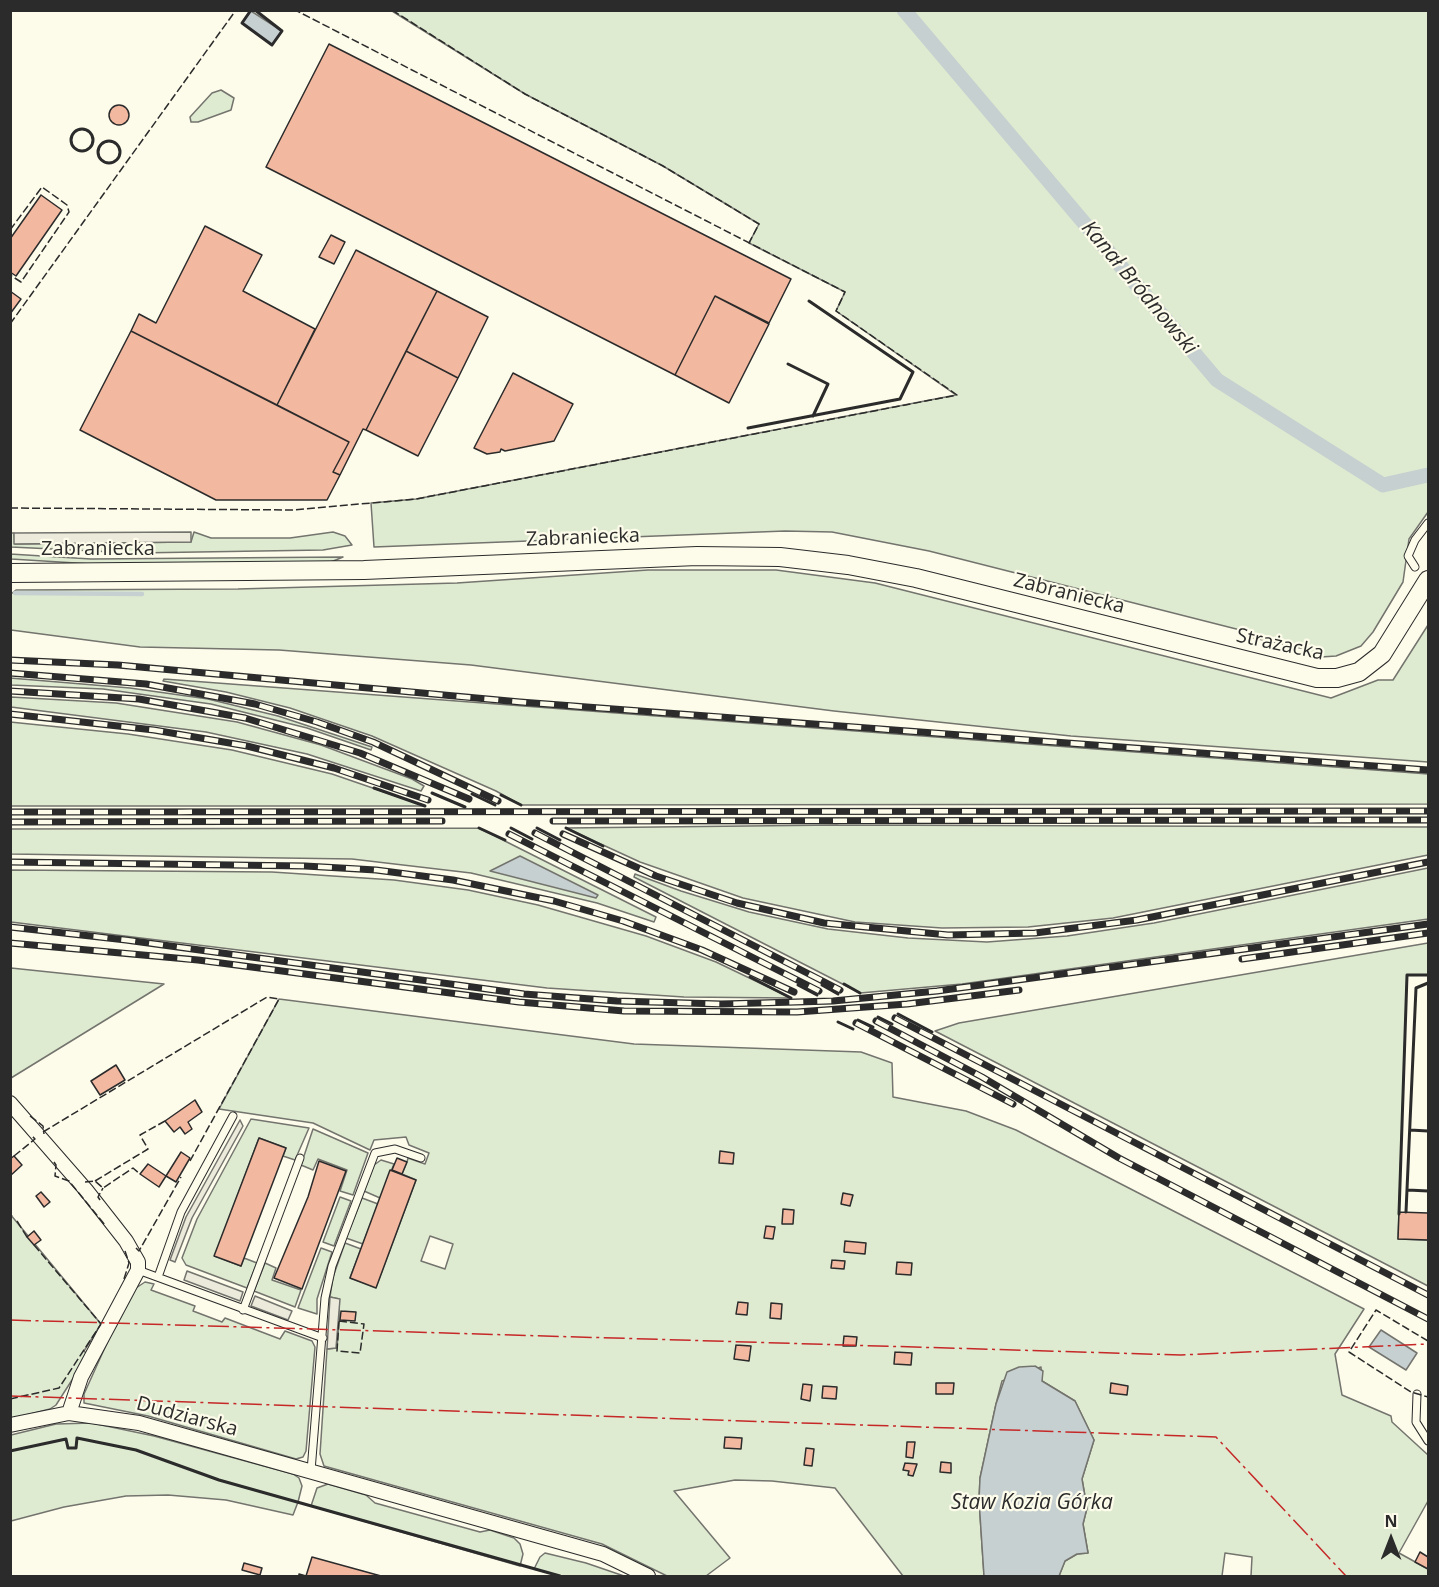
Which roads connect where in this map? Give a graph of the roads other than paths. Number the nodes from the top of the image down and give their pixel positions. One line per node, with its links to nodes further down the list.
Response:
1 (1428, 523): 2 (lane)
2 (1415, 567)
3 (10, 573): 5 (main road, Zabraniecka)
4 (1428, 580): 5 (main road, Strażacka)
5 (1149, 637)
6 (10, 1103): 10 (street)
7 (233, 1116): 11 (lane)
8 (300, 1158): 12 (lane)
9 (421, 1158): 13 (lane)
10 (138, 1270): 11 (lane); 15 (street)
11 (158, 1277): 12 (lane)
12 (243, 1310): 13 (lane)
13 (322, 1338): 18 (lane)
14 (1417, 1394): 17 (lane)
15 (69, 1413): 16 (street); 18 (street, Dudziarska)
16 (10, 1425)
17 (1428, 1441)
18 (311, 1471): 19 (street, Dudziarska)
19 (648, 1576)

